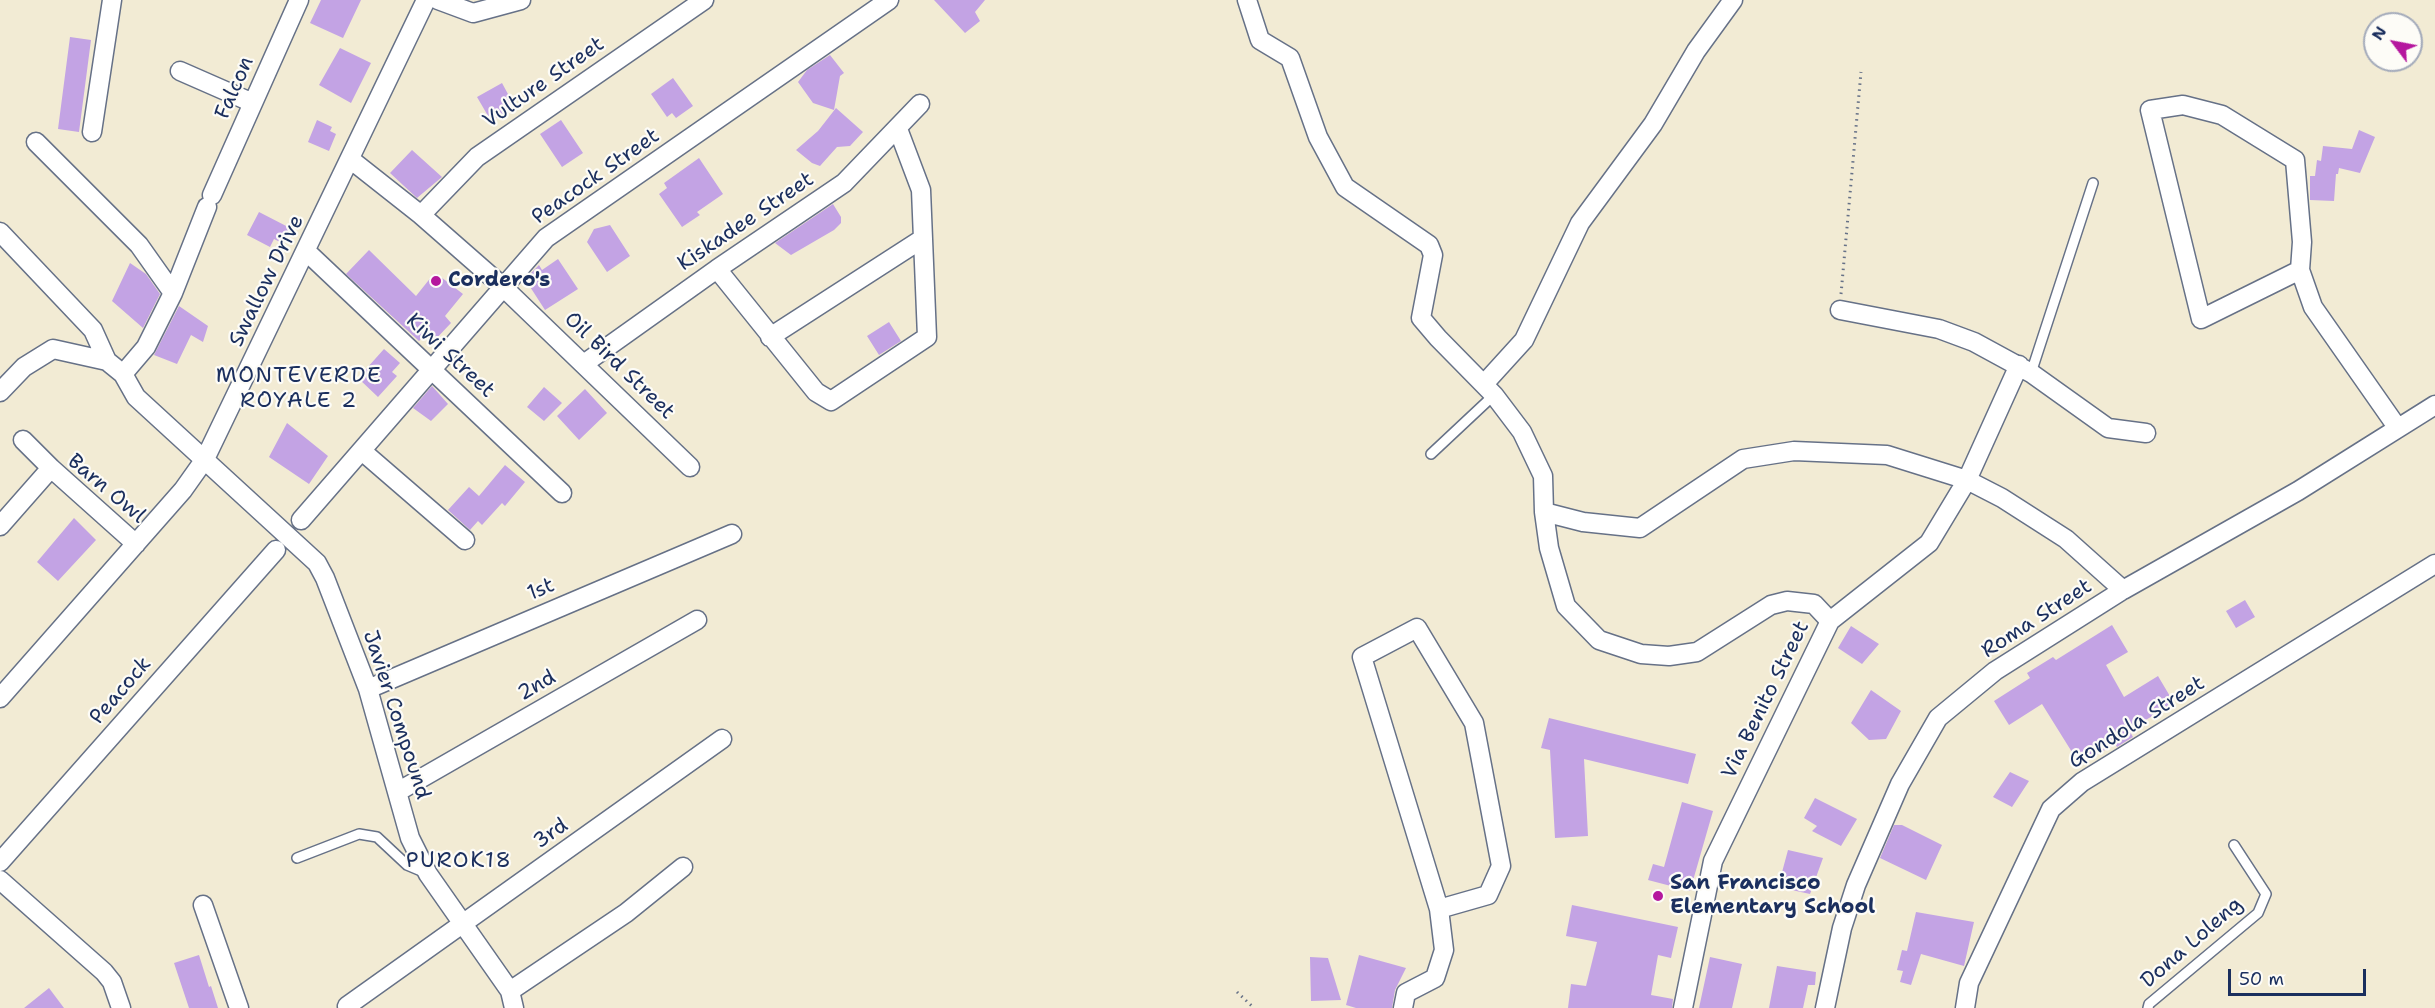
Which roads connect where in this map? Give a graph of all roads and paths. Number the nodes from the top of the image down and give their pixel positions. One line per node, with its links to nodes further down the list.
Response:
1 (112, 0): 15 (street)
2 (299, 0): 12 (street, Falcon)
3 (426, 0): 17 (street, Swallow Drive)
4 (438, 0): 5 (street)
5 (521, 0)
6 (704, 0): 19 (street, Vulture Street)
7 (889, 0): 25 (street, Peacock Street)
8 (1247, 0): 34 (street)
9 (1733, 0): 34 (street)
10 (180, 71): 12 (street)
11 (1861, 72): 27 (path)
12 (253, 103): 26 (street, Falcon)
13 (920, 104): 14 (street, Kiskadee Street)
14 (898, 129): 21 (street); 23 (street, Kiskadee Street)
15 (92, 132)
16 (36, 142): 26 (street)
17 (350, 159): 19 (street, Oil Bird Street); 22 (street, Swallow Drive)
18 (2093, 183): 32 (lane)
19 (421, 215): 25 (street, Oil Bird Street)
20 (0, 232): 29 (street)
21 (922, 239): 28 (street); 28 (street)
22 (306, 252): 31 (street, Kiwi Street); 42 (street, Swallow Drive)
23 (717, 269): 28 (street); 30 (street, Kiskadee Street)
24 (2300, 270): 24 (street); 37 (street)
25 (502, 286): 30 (street, Oil Bird Street); 31 (street, Peacock Street)
26 (173, 293): 33 (street, Falcon)
27 (1840, 310): 32 (street)
28 (770, 337)
29 (107, 361): 33 (street, Javier Compound); 35 (street)
30 (585, 363): 43 (street, Oil Bird Street)
31 (431, 369): 40 (street, Peacock Street); 46 (street, Kiwi Street)
32 (2025, 369): 38 (street); 45 (street, Via Benito Street)
33 (123, 374): 42 (street, Javier Compound)
34 (1489, 389): 41 (lane); 47 (street)
35 (0, 392)
36 (2435, 405): 37 (street, Roma Street)
37 (2397, 427): 55 (street, Roma Street)
38 (2146, 433)
39 (23, 440): 44 (street)
40 (362, 451): 48 (street, Peacock Street); 51 (street)
41 (1431, 454)
42 (205, 459): 52 (street, Swallow Drive); 58 (street, Javier Compound)
43 (690, 467)
44 (51, 468): 49 (street, Barn Owl); 52 (street, Barn Owl)
45 (1967, 480): 47 (street); 55 (street); 57 (street, Via Benito Street)
46 (562, 493)
47 (1544, 512): 57 (street)
48 (301, 520)
49 (0, 526)
50 (732, 534): 58 (street, 1st)
51 (465, 540)
52 (136, 544): 59 (street, Swallow Drive)
53 (276, 550): 64 (street, Peacock)
54 (2435, 564): 80 (street, Gondola Street)
55 (2122, 590): 79 (street, Roma Street)
56 (697, 620): 61 (street, 2nd)
57 (1830, 621): 78 (street, Via Benito Street)
58 (368, 689): 61 (street, Javier Compound)
59 (0, 698)
60 (722, 739): 70 (street, 3rd)
61 (399, 791): 66 (street, Javier Compound)
62 (2234, 844): 81 (lane, Dona Loleng)
63 (297, 858): 66 (lane)
64 (0, 862)
65 (682, 867): 72 (street)
66 (428, 874): 70 (street, Javier Compound)
67 (0, 880): 74 (street)
68 (203, 905): 75 (street)
69 (1439, 909): 69 (street); 77 (street)
70 (465, 923): 72 (street, Javier Compound); 73 (street, 3rd)
71 (1237, 992): 76 (path)
72 (512, 999)
73 (347, 1006)
74 (121, 1008)
75 (239, 1008)
76 (1254, 1008)
77 (1403, 1008)
78 (1683, 1008)
79 (1825, 1008)
80 (1965, 1008)
81 (2148, 1008)

